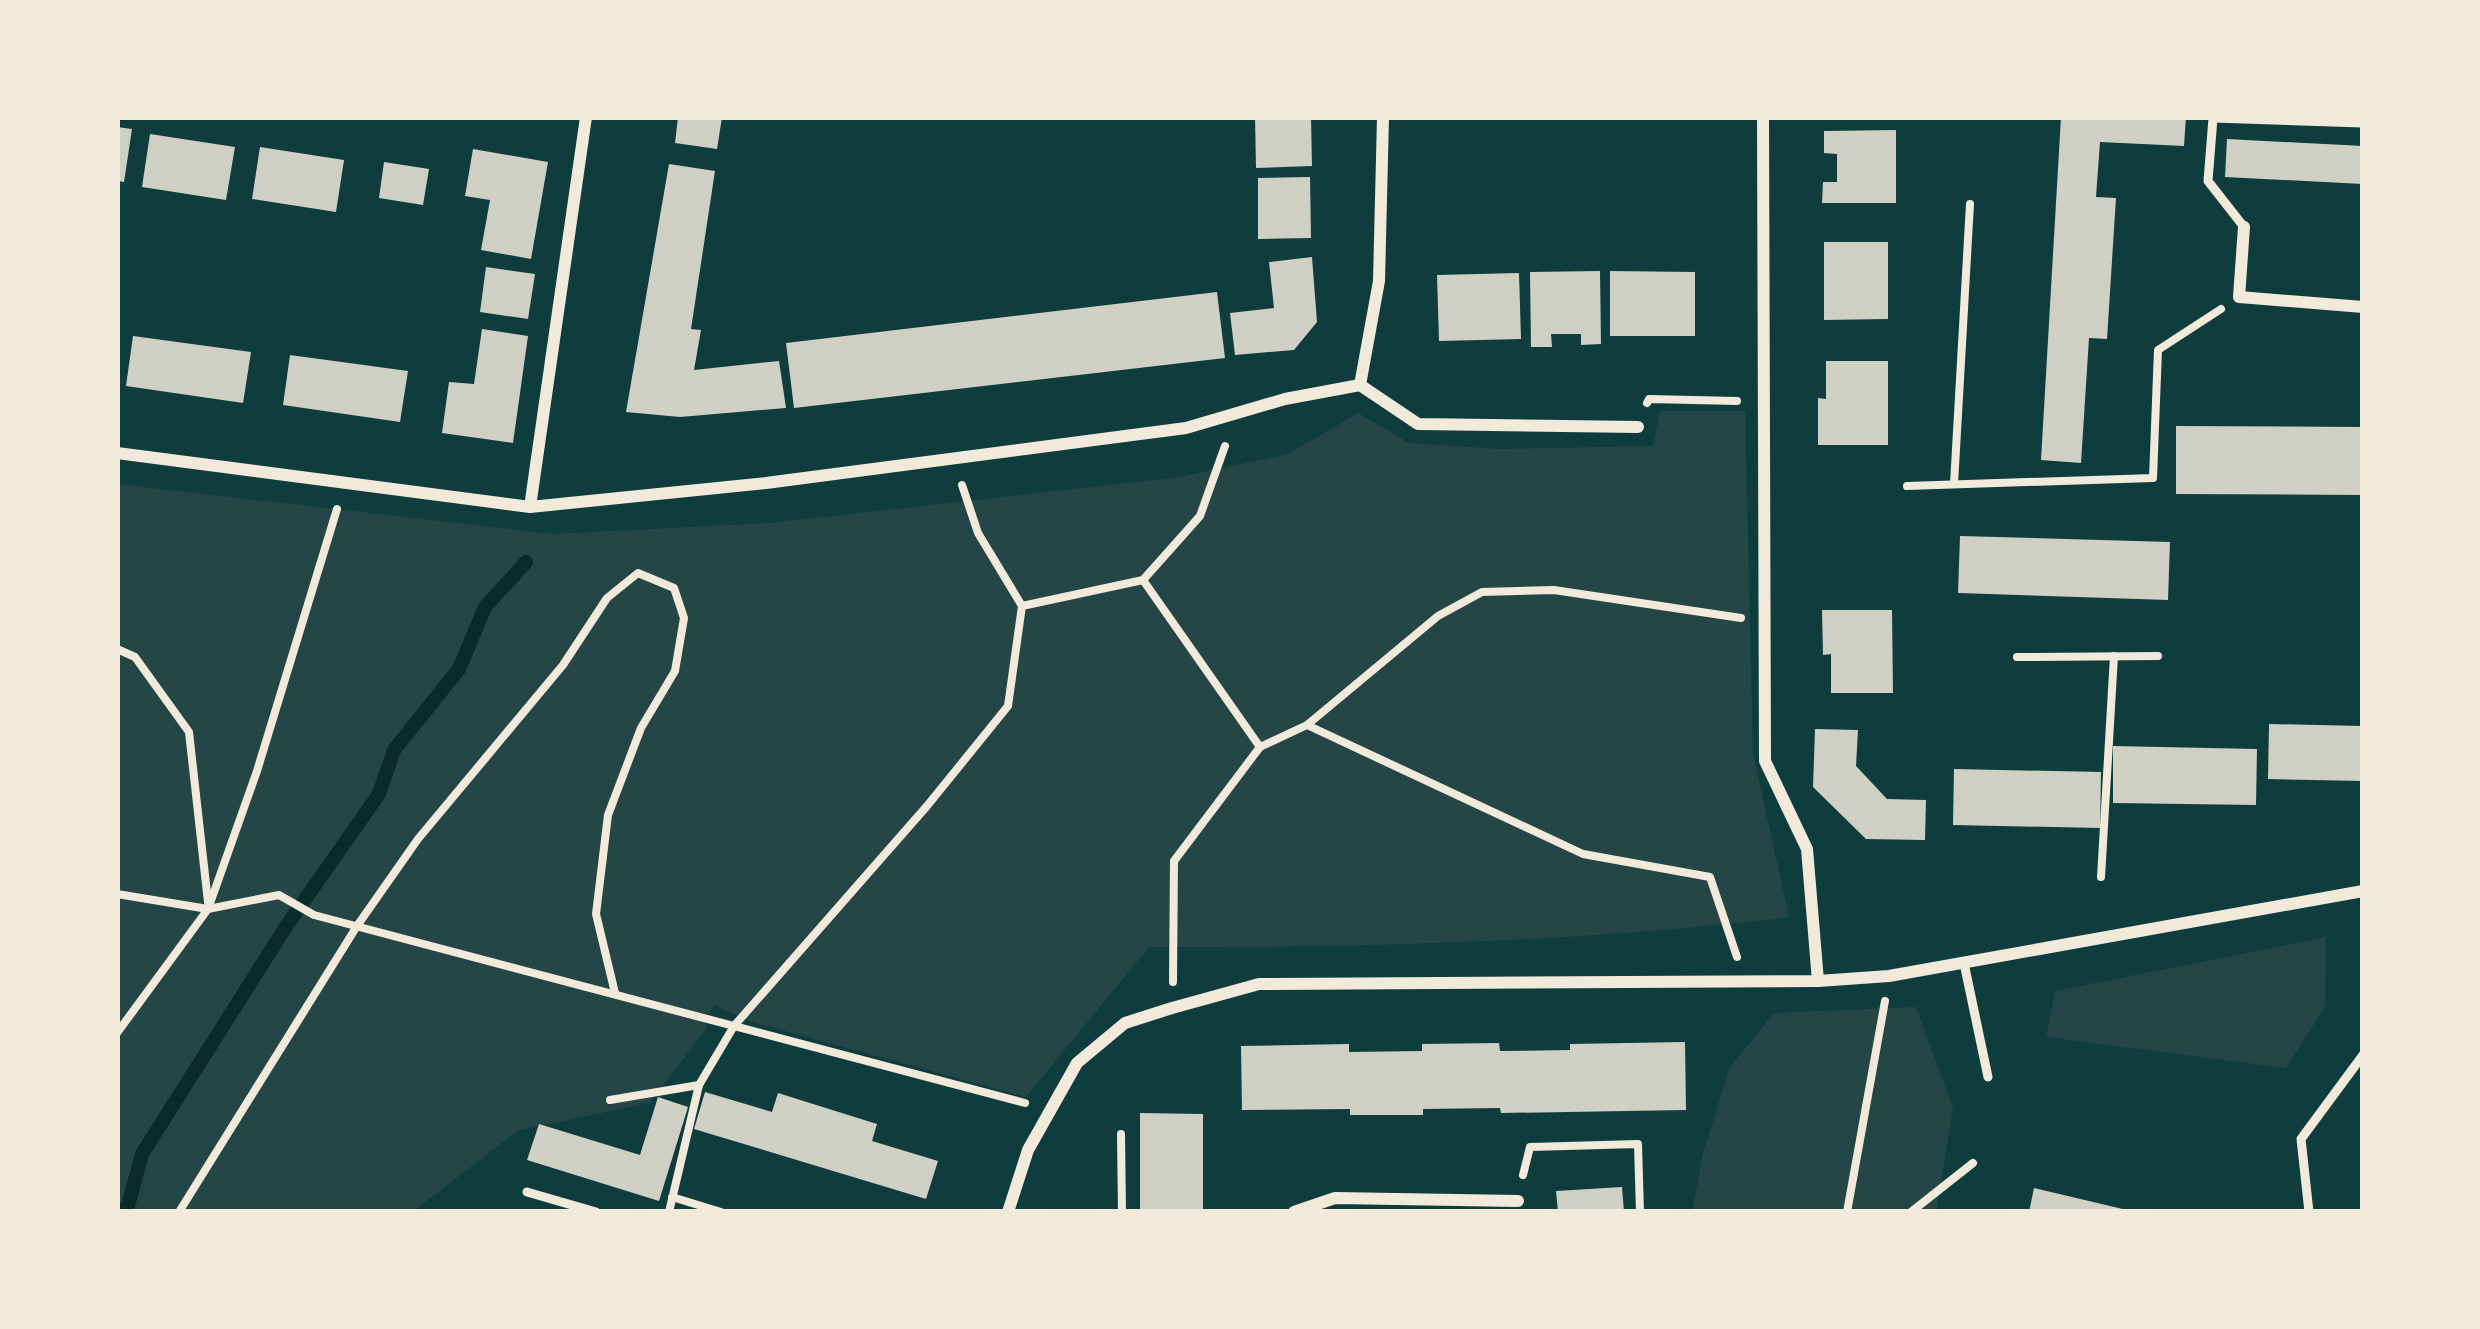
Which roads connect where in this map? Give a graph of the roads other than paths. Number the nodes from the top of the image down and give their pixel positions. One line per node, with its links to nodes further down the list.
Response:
1 (586, 117): 10 (street)
2 (1383, 117): 7 (street)
3 (1763, 117): 13 (street)
4 (2363, 123): 5 (lane)
5 (2244, 227): 6 (street)
6 (2363, 308)
7 (1360, 385): 8 (street); 10 (street)
8 (1638, 427)
9 (117, 453): 10 (street)
10 (530, 507)
11 (2363, 891): 12 (street)
12 (1964, 963): 13 (street); 15 (lane)
13 (1818, 981): 19 (street)
14 (2363, 1055): 21 (lane)
15 (1988, 1077)
16 (527, 1192): 18 (lane)
17 (1517, 1201): 20 (street)
18 (596, 1212)
19 (1008, 1212)
20 (1294, 1212)
21 (2309, 1212)

